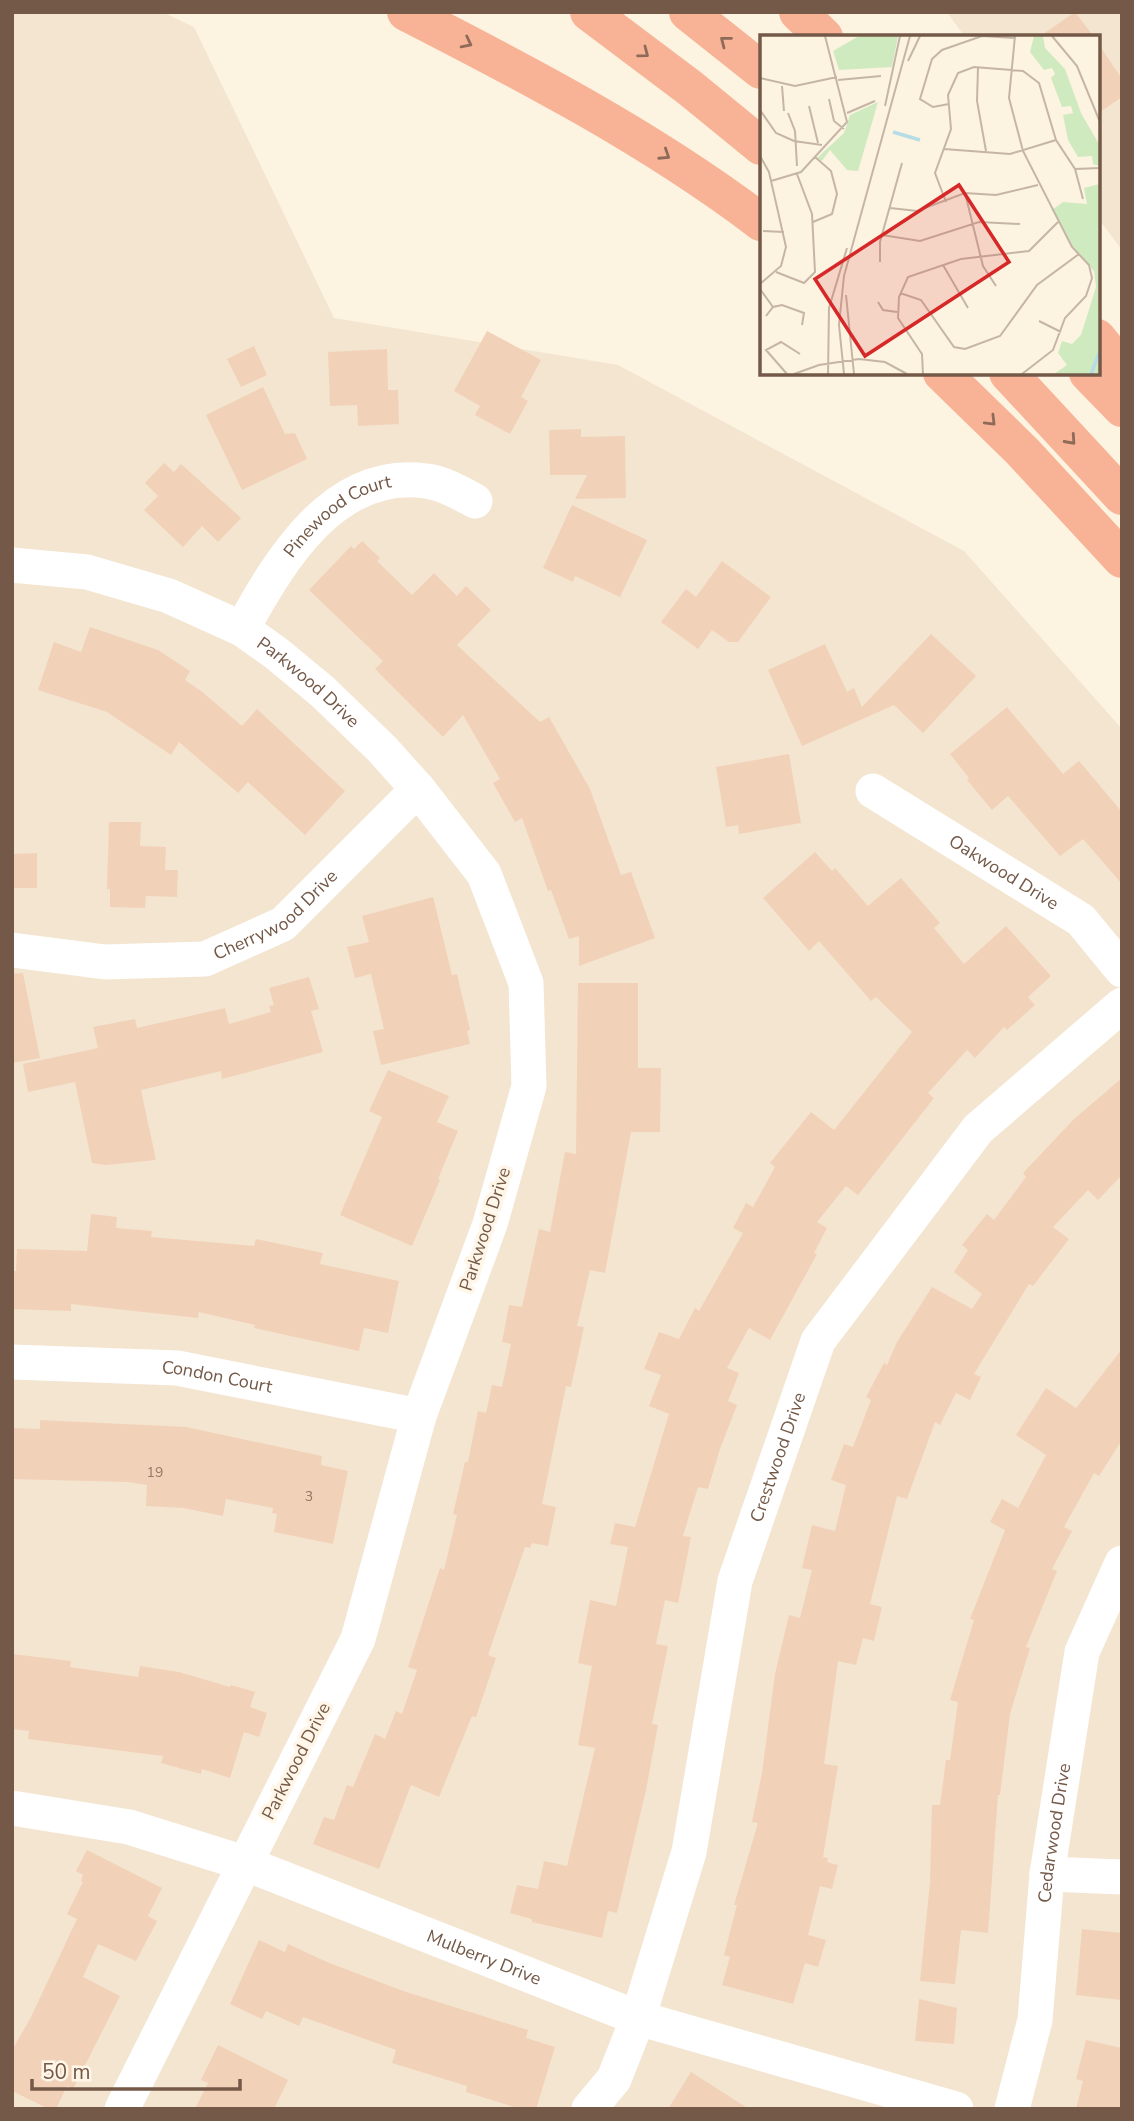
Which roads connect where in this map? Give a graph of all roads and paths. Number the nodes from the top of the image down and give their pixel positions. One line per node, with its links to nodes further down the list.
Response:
1 (406, 12): 8 (highway, one-way to 8)
2 (589, 12): 7 (highway, one-way to 7)
3 (688, 12): 6 (highway, one-way to 3)
4 (798, 12): 5 (highway)
5 (822, 35)
6 (760, 68)
7 (760, 145)
8 (760, 221)
9 (1099, 340): 10 (highway)
10 (1122, 369)
11 (943, 374): 17 (highway, one-way to 17)
12 (1009, 374): 15 (highway, one-way to 15)
13 (1089, 374): 14 (highway)
14 (1122, 408)
15 (1122, 496)
16 (475, 501): 19 (street, Pinewood Court)
17 (1122, 559)
18 (12, 565): 19 (street, Parkwood Drive)
19 (242, 629): 20 (street, Parkwood Drive)
20 (418, 789): 22 (street, Cherrywood Drive); 26 (street, Parkwood Drive)
21 (873, 791): 23 (street, Oakwood Drive)
22 (12, 950)
23 (1122, 970)
24 (1122, 1005): 32 (street, Crestwood Drive)
25 (12, 1362): 26 (street, Condon Court)
26 (419, 1416): 29 (street, Parkwood Drive)
27 (1122, 1563): 30 (street, Cedarwood Drive)
28 (12, 1808): 29 (street, Mulberry Drive)
29 (244, 1863): 32 (street, Mulberry Drive); 33 (street, Parkwood Drive)
30 (1047, 1874): 31 (street); 36 (street, Cedarwood Drive)
31 (1122, 1877)
32 (638, 2018): 34 (street, Crestwood Drive); 35 (street, Mulberry Drive)
33 (122, 2109)
34 (589, 2109)
35 (956, 2109)
36 (1012, 2109)

